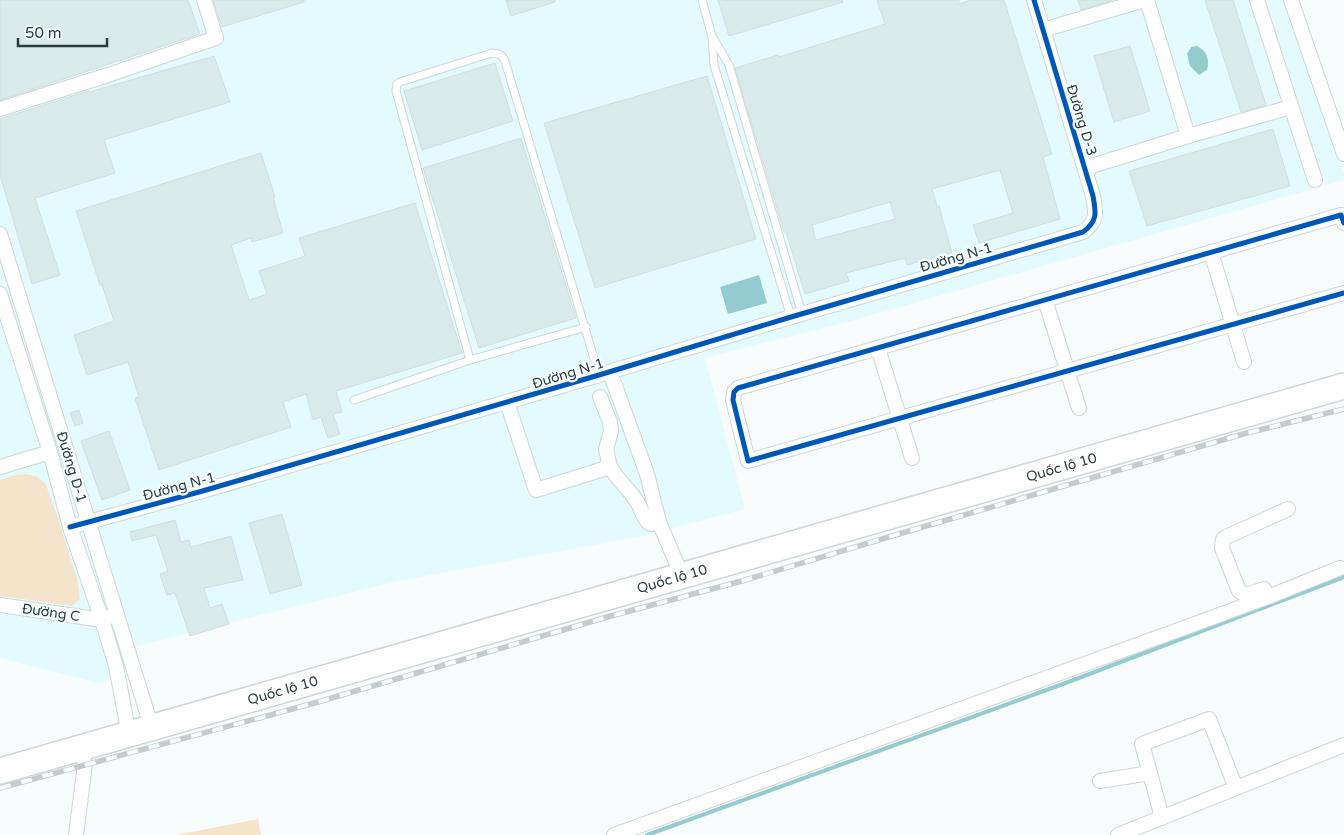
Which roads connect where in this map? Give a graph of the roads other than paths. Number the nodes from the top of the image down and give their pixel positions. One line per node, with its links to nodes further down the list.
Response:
1 (204, 0): 10 (street)
2 (702, 0): 8 (lane)
3 (1034, 0): 7 (street, Đường D-3)
4 (1146, 0): 7 (street); 11 (street)
5 (1256, 0): 9 (street)
6 (1291, 0): 12 (street)
7 (1043, 30): 13 (street, Đường D-3)
8 (712, 36): 22 (lane); 22 (lane)
9 (1291, 107): 11 (street); 14 (street)
10 (0, 109)
11 (1188, 136): 13 (street)
12 (1344, 154)
13 (1085, 168): 17 (street, Đường D-3)
14 (1315, 180)
15 (1344, 223): 18 (street)
16 (0, 234): 41 (street, Đường D-1)
17 (1071, 236): 22 (street, Đường N-1)
18 (1211, 252): 21 (street); 23 (street)
19 (1344, 293): 23 (street)
20 (0, 294): 36 (street, Đường D-1)
21 (1045, 300): 25 (street); 28 (street)
22 (796, 315): 29 (street, Đường N-1)
23 (1233, 324): 27 (street); 28 (street)
24 (586, 327): 26 (lane); 26 (lane); 29 (lane)
25 (878, 348): 35 (street); 35 (street)
26 (470, 360): 32 (lane)
27 (1244, 362)
28 (1067, 371): 34 (street); 35 (street)
29 (605, 373): 33 (street, Đường N-1); 42 (street)
30 (1344, 386): 45 (highway, Quốc lộ 10)
31 (600, 397): 39 (street)
32 (354, 400)
33 (507, 402): 39 (street); 41 (street, Đường N-1)
34 (1079, 408)
35 (900, 418): 37 (street)
36 (50, 452): 38 (street); 43 (street, Đường D-1)
37 (912, 458)
38 (0, 467)
39 (610, 467): 42 (street)
40 (1288, 509): 44 (street)
41 (90, 522): 43 (street, Đường N-1); 47 (street, Đường D-1)
42 (659, 522): 45 (street)
43 (70, 527): 48 (street, Đường D-1)
44 (1341, 568): 59 (street)
45 (682, 576): 49 (highway, Quốc lộ 10)
46 (0, 605): 48 (street, Đường C)
47 (117, 615): 48 (street); 49 (street, Đường D-1)
48 (102, 620): 50 (street, Đường D-1)
49 (152, 729): 50 (highway, Quốc lộ 10)
50 (129, 735): 52 (highway, Quốc lộ 10)
51 (1344, 745): 56 (street)
52 (80, 748): 53 (highway, Quốc lộ 10); 58 (street)
53 (0, 771)
54 (1150, 773): 55 (street); 56 (street); 57 (street)
55 (1100, 781)
56 (1236, 788): 57 (street)
57 (1162, 818): 60 (street)
58 (76, 835)
59 (614, 835)
60 (1118, 835)

